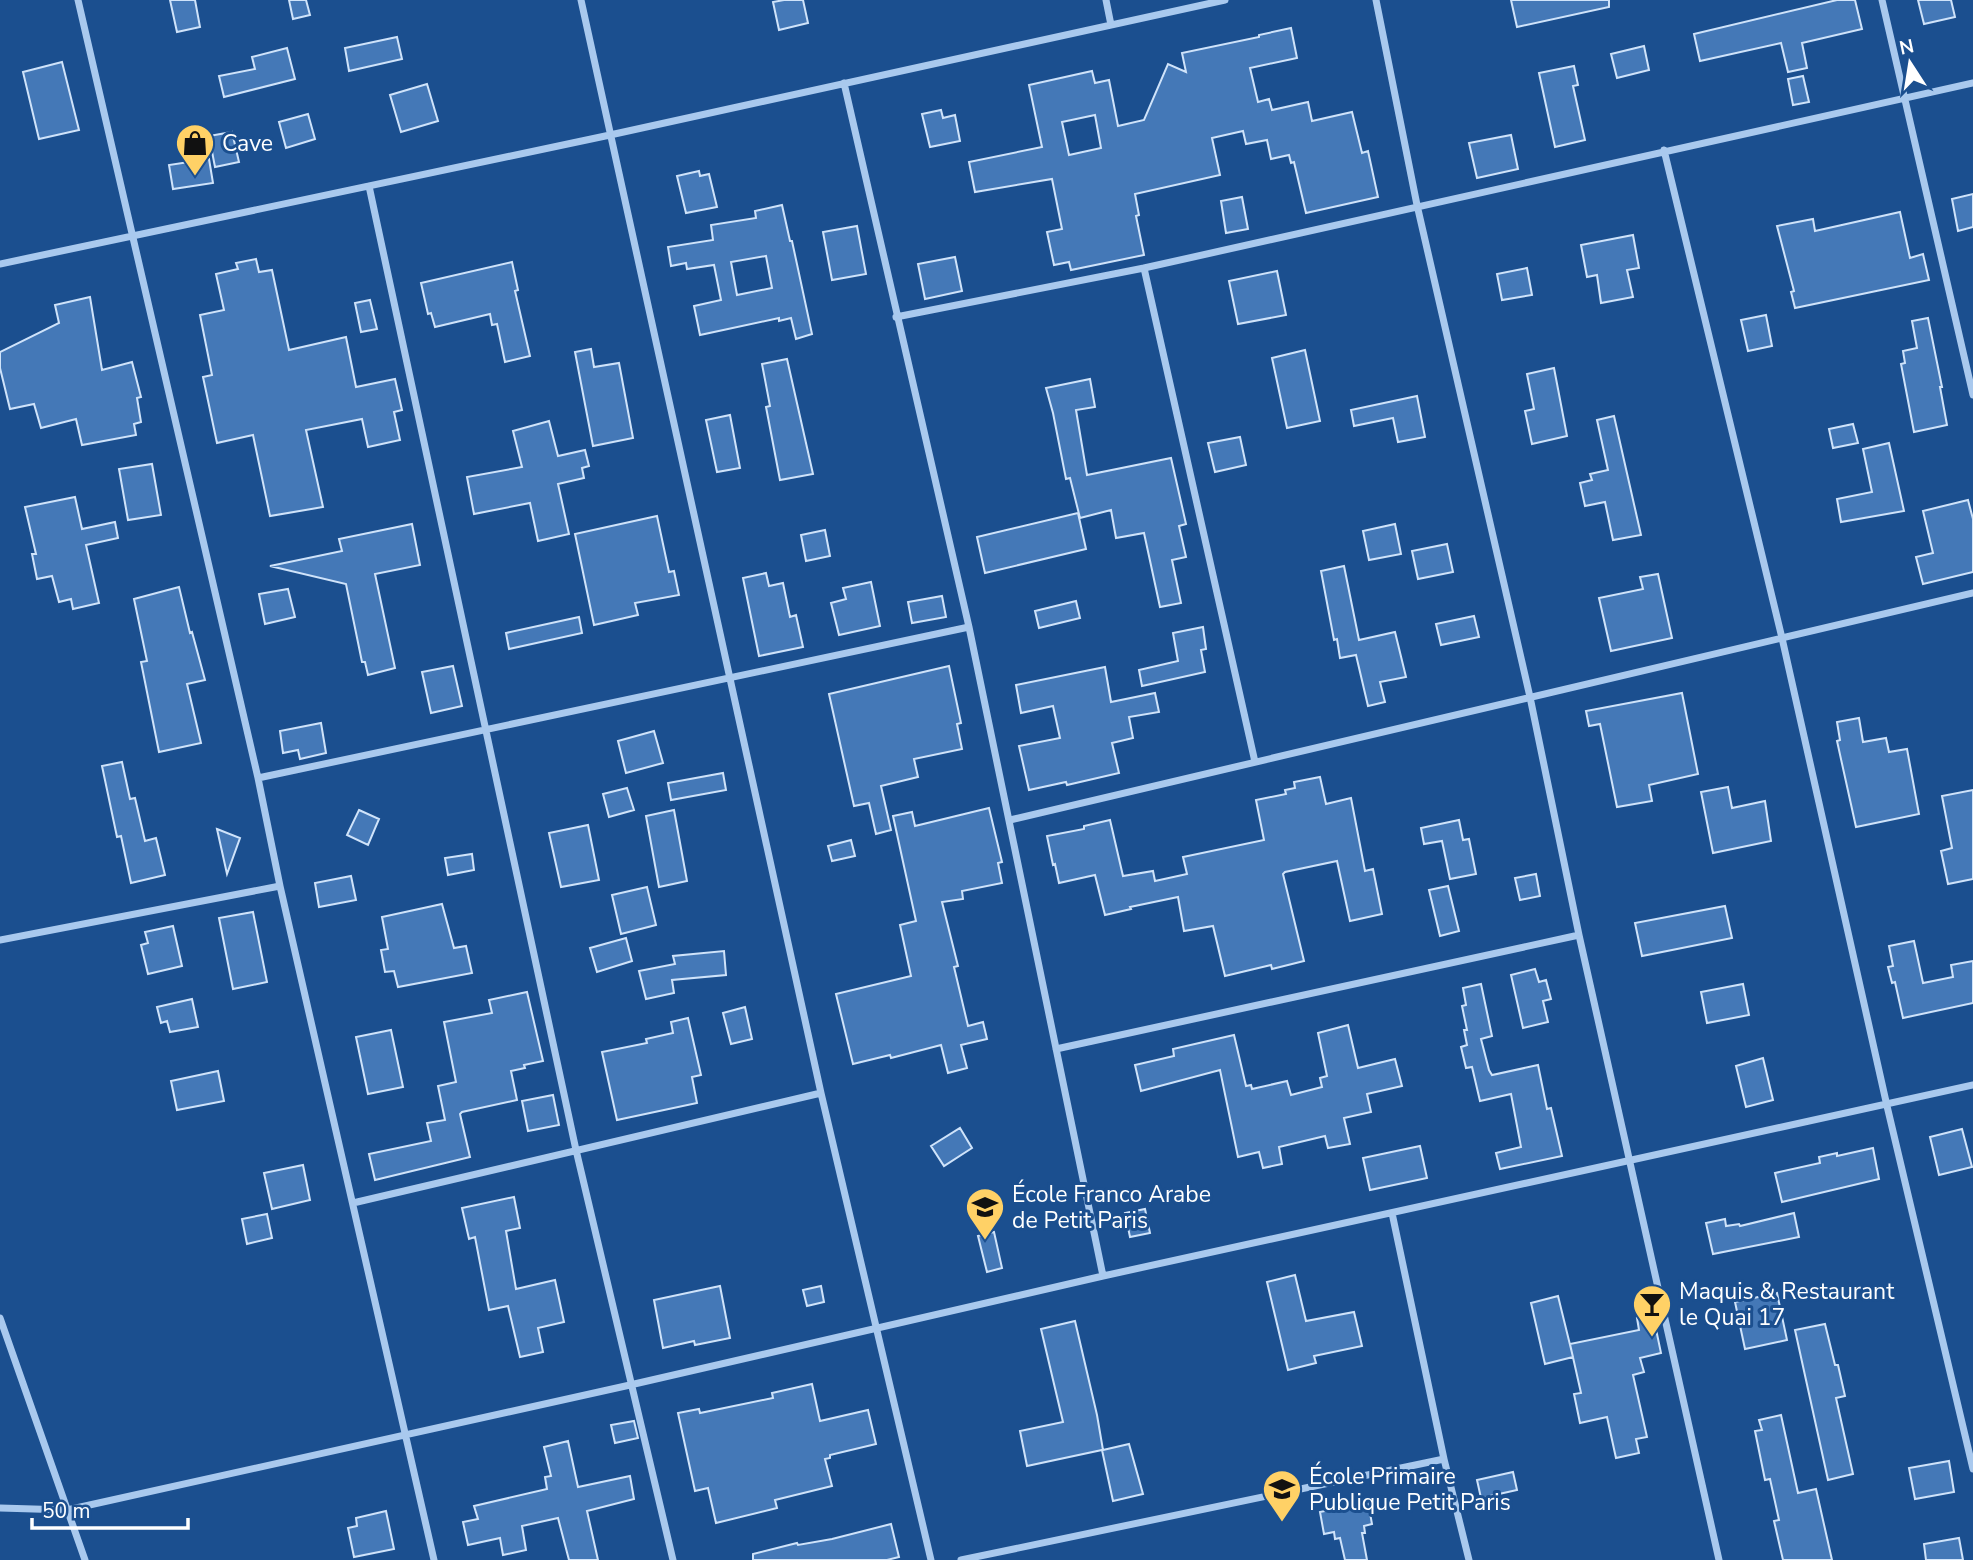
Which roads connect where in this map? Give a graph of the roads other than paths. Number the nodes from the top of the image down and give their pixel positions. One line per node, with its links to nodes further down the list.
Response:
1 (78, 0): 15 (street)
2 (581, 0): 11 (street)
3 (1106, 0): 7 (street)
4 (1224, 0): 7 (street)
5 (1376, 0): 14 (street)
6 (1882, 0): 10 (street)
7 (1111, 25): 8 (street)
8 (844, 83): 11 (street); 18 (street)
9 (1973, 83): 10 (street)
10 (1903, 98): 12 (street); 19 (street)
11 (610, 135): 13 (street); 23 (street)
12 (1664, 150): 14 (street); 22 (street)
13 (369, 187): 15 (street); 25 (street)
14 (1418, 205): 17 (street); 24 (street)
15 (132, 238): 16 (street); 27 (street)
16 (0, 264)
17 (1144, 268): 18 (street); 26 (street)
18 (896, 317): 21 (street)
19 (1973, 395)
20 (1973, 593): 22 (street)
21 (969, 627): 23 (street); 28 (street)
22 (1782, 638): 24 (street); 35 (street)
23 (731, 679): 25 (street); 34 (street)
24 (1530, 697): 26 (street); 30 (street)
25 (485, 729): 27 (street); 36 (street)
26 (1255, 762): 28 (street)
27 (258, 778): 29 (street)
28 (1010, 820): 32 (street)
29 (279, 886): 31 (street); 38 (street)
30 (1579, 935): 32 (street); 37 (street)
31 (0, 940)
32 (1056, 1049): 40 (street)
33 (1973, 1085): 35 (street)
34 (821, 1093): 36 (street); 42 (street)
35 (1887, 1105): 37 (street); 46 (street)
36 (576, 1150): 38 (street); 43 (street)
37 (1629, 1161): 39 (street); 55 (street)
38 (353, 1203): 44 (street)
39 (1392, 1213): 40 (street); 45 (street)
40 (1103, 1276): 42 (street)
41 (0, 1318): 48 (street)
42 (877, 1328): 43 (street); 52 (street)
43 (630, 1385): 44 (street); 51 (street)
44 (405, 1435): 48 (street); 50 (street)
45 (1444, 1459): 53 (street); 54 (street)
46 (1973, 1469)
47 (0, 1508): 48 (street)
48 (67, 1510): 49 (street)
49 (85, 1560)
50 (434, 1560)
51 (673, 1560)
52 (931, 1560)
53 (961, 1560)
54 (1469, 1560)
55 (1719, 1560)

